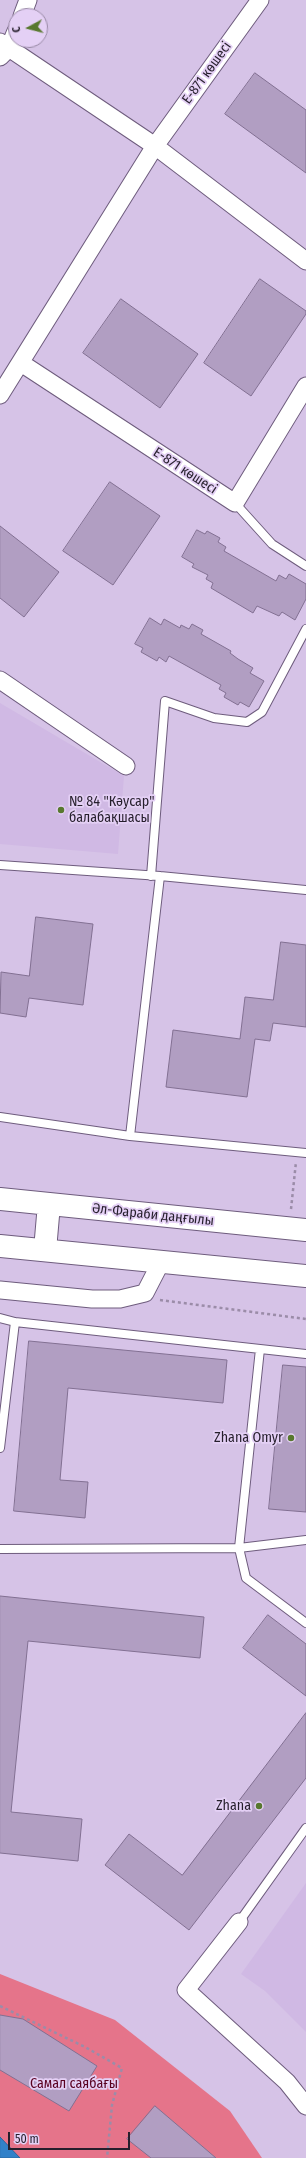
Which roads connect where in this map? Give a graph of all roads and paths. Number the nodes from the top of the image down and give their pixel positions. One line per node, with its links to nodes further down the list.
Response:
1 (260, 0): 3 (street, Е-871 көшесі)
2 (3, 49): 3 (street)
3 (155, 146): 4 (street); 5 (street, Е-871 көшесі)
4 (306, 261)
5 (21, 363): 7 (street, Е-871 көшесі); 8 (street, Е-871 көшесі)
6 (306, 386): 8 (street)
7 (0, 395)
8 (235, 503): 9 (lane)
9 (306, 566)
10 (306, 629): 14 (lane)
11 (0, 680): 12 (street)
12 (126, 766)
13 (0, 866): 14 (lane)
14 (151, 876): 15 (lane)
15 (160, 876): 16 (lane); 18 (lane)
16 (306, 890)
17 (0, 1117): 18 (lane)
18 (130, 1136): 19 (lane)
19 (306, 1153)
20 (0, 1199): 21 (main road, Әл-Фараби даңғылы)
21 (49, 1204): 22 (main road, Әл-Фараби даңғылы); 24 (main road)
22 (306, 1230)
23 (0, 1246): 24 (main road)
24 (45, 1250): 25 (main road)
25 (161, 1262): 26 (main road); 28 (street)
26 (306, 1276)
27 (0, 1290): 28 (street)
28 (131, 1296): 30 (path)
29 (0, 1318): 31 (lane)
30 (306, 1319)
31 (15, 1322): 32 (lane); 34 (lane)
32 (260, 1349): 33 (lane); 36 (lane)
33 (306, 1354)
34 (0, 1448)
35 (306, 1540): 36 (lane)
36 (239, 1548): 37 (lane); 38 (lane)
37 (0, 1549)
38 (306, 1623)
39 (306, 1828): 40 (lane)
40 (239, 1922): 42 (street)
41 (0, 2006): 43 (path)
42 (306, 2106)
43 (107, 2158)

